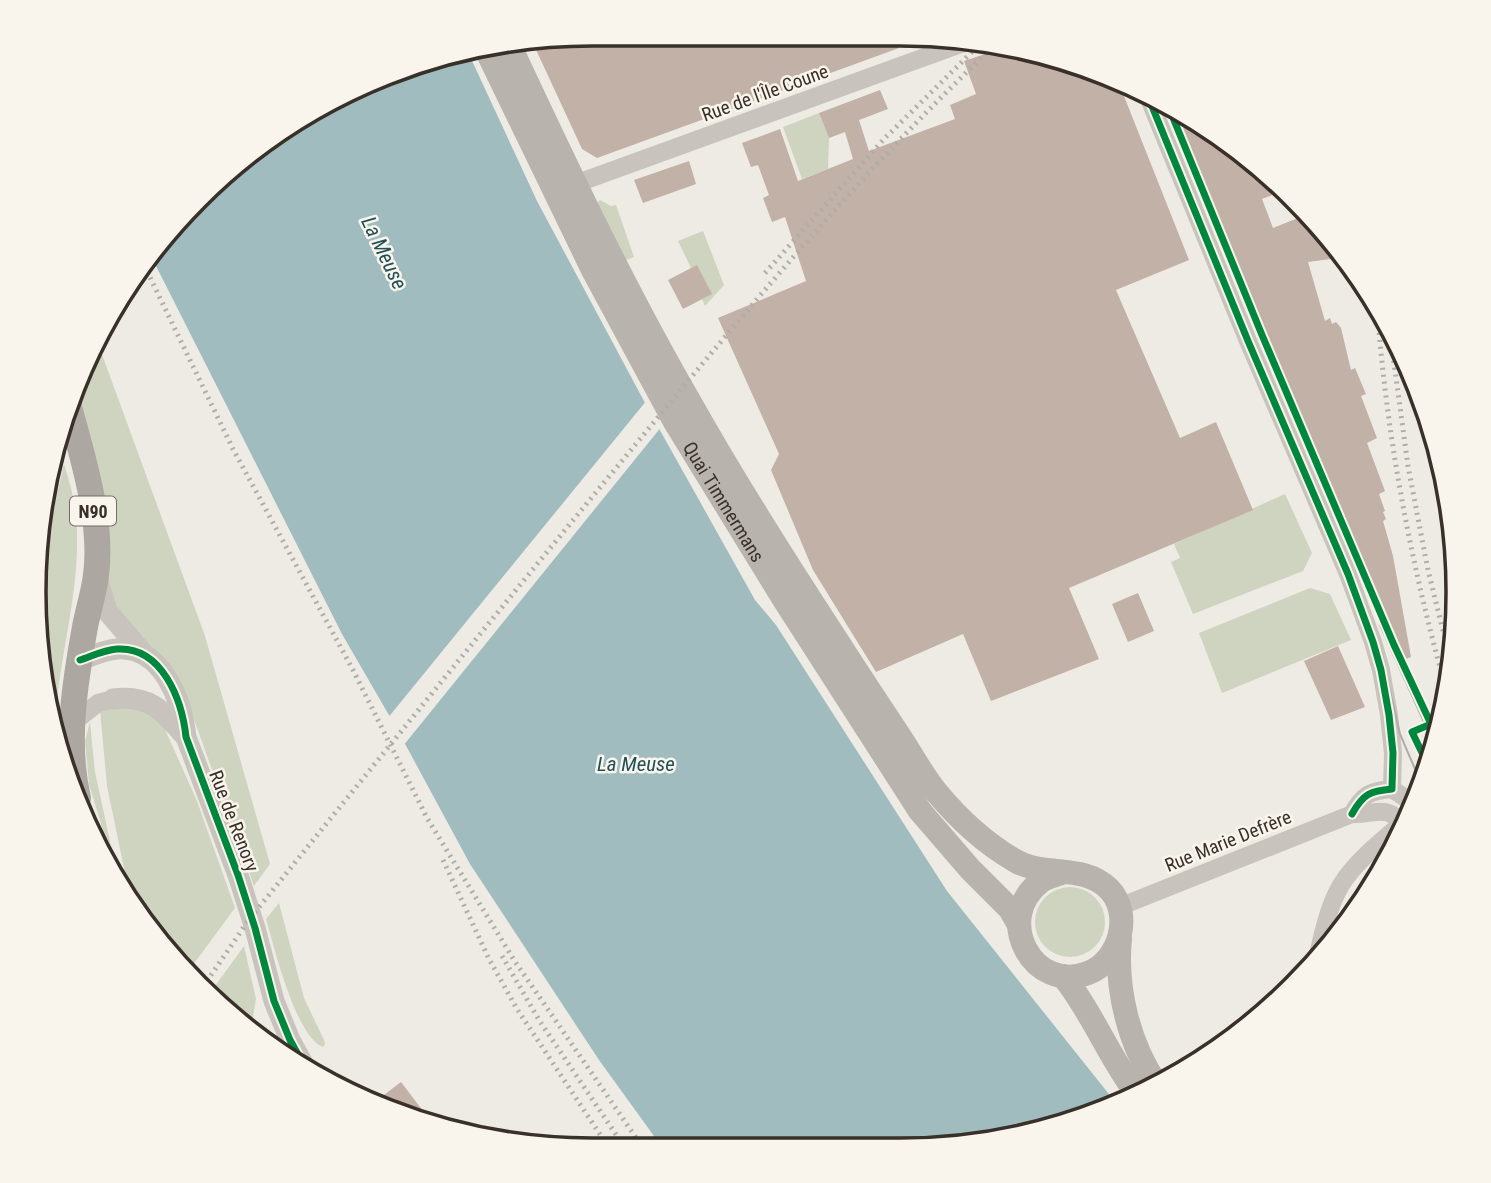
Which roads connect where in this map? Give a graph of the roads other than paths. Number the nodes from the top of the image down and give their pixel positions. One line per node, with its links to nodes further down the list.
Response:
1 (949, 48): 5 (street, Rue de l'Île Coune)
2 (512, 51): 5 (main road, Quai Timmermans)
3 (489, 55): 21 (main road, Quai Timmermans)
4 (1153, 108): 14 (street)
5 (575, 184): 19 (main road, Quai Timmermans)
6 (73, 421): 7 (main road, N90)
7 (96, 575): 8 (street, Rue de Renory); 9 (main road, N90)
8 (142, 652): 9 (street); 12 (street, Rue de Renory)
9 (79, 666): 10 (street, Rue de Renory); 11 (main road, N90)
10 (113, 699): 11 (street); 12 (street, Rue de Renory)
11 (73, 723): 13 (main road, N90)
12 (186, 737): 25 (street, Rue de Renory)
13 (73, 763)
14 (1392, 789): 15 (street); 16 (street)
15 (1405, 798)
16 (1356, 807): 17 (street, Rue Marie Defrère); 20 (street, Rue Marie Defrère)
17 (1396, 817)
18 (1387, 837): 23 (street)
19 (1064, 872): 20 (main road); 21 (main road)
20 (1119, 907): 22 (main road)
21 (1018, 923): 24 (main road)
22 (1121, 937): 24 (main road); 26 (main road)
23 (1322, 937)
24 (1063, 976): 27 (main road)
25 (295, 1050)
26 (1151, 1076)
27 (1131, 1086)

